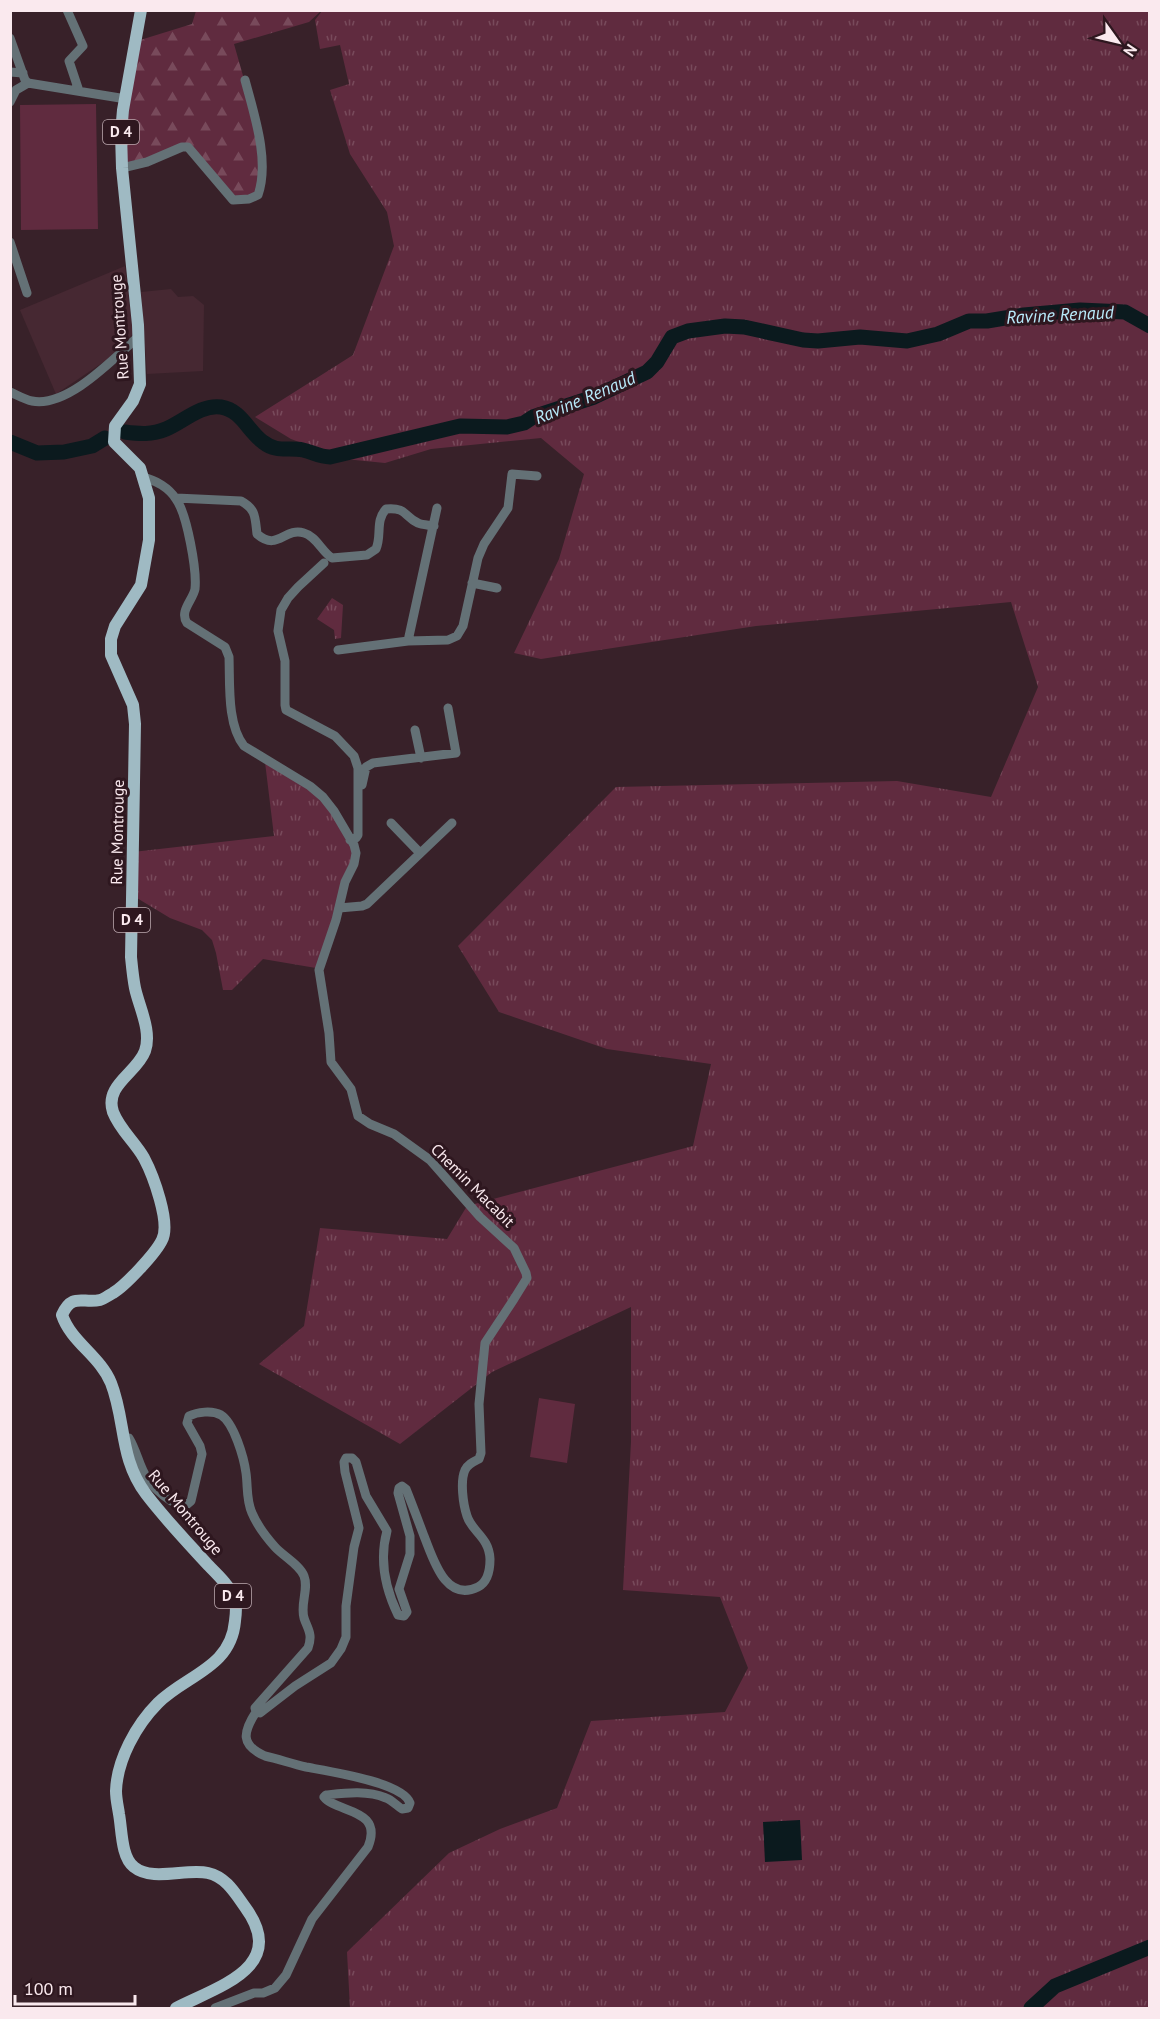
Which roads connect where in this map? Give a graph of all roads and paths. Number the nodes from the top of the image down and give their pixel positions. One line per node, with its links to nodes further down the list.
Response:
1 (67, 10): 8 (street)
2 (141, 10): 9 (main road, Rue Montrouge / D 4)
3 (10, 38): 5 (street)
4 (10, 72): 5 (street)
5 (23, 73): 7 (street)
6 (245, 80): 11 (street)
7 (28, 83): 8 (street); 10 (street)
8 (79, 91): 9 (street)
9 (126, 97): 11 (main road, Rue Montrouge / D 4)
10 (10, 102)
11 (122, 168): 14 (main road, Rue Montrouge / D 4)
12 (10, 242): 13 (street)
13 (27, 293)
14 (138, 337): 15 (street); 17 (main road, Rue Montrouge / D 4)
15 (10, 392)
16 (537, 476): 22 (street)
17 (142, 477): 18 (street); 35 (main road, Rue Montrouge / D 4)
18 (176, 498): 20 (street); 32 (street, Chemin Macabit)
19 (437, 508): 20 (street)
20 (434, 525): 24 (street)
21 (324, 563): 29 (street, Chemin Macabit)
22 (472, 583): 23 (street); 24 (street)
23 (497, 588)
24 (408, 641): 25 (street)
25 (338, 650)
26 (448, 708): 28 (street)
27 (415, 730): 28 (street)
28 (421, 758): 29 (street)
29 (358, 792): 32 (street, Chemin Macabit)
30 (392, 823): 33 (street)
31 (452, 823): 33 (street)
32 (350, 840): 34 (street, Chemin Macabit)
33 (420, 853): 34 (street)
34 (339, 908): 36 (street, Chemin Macabit)
35 (124, 1439): 36 (street); 37 (main road, Rue Montrouge / D 4)
36 (256, 1712): 38 (street)
37 (176, 2008)
38 (215, 2008)

